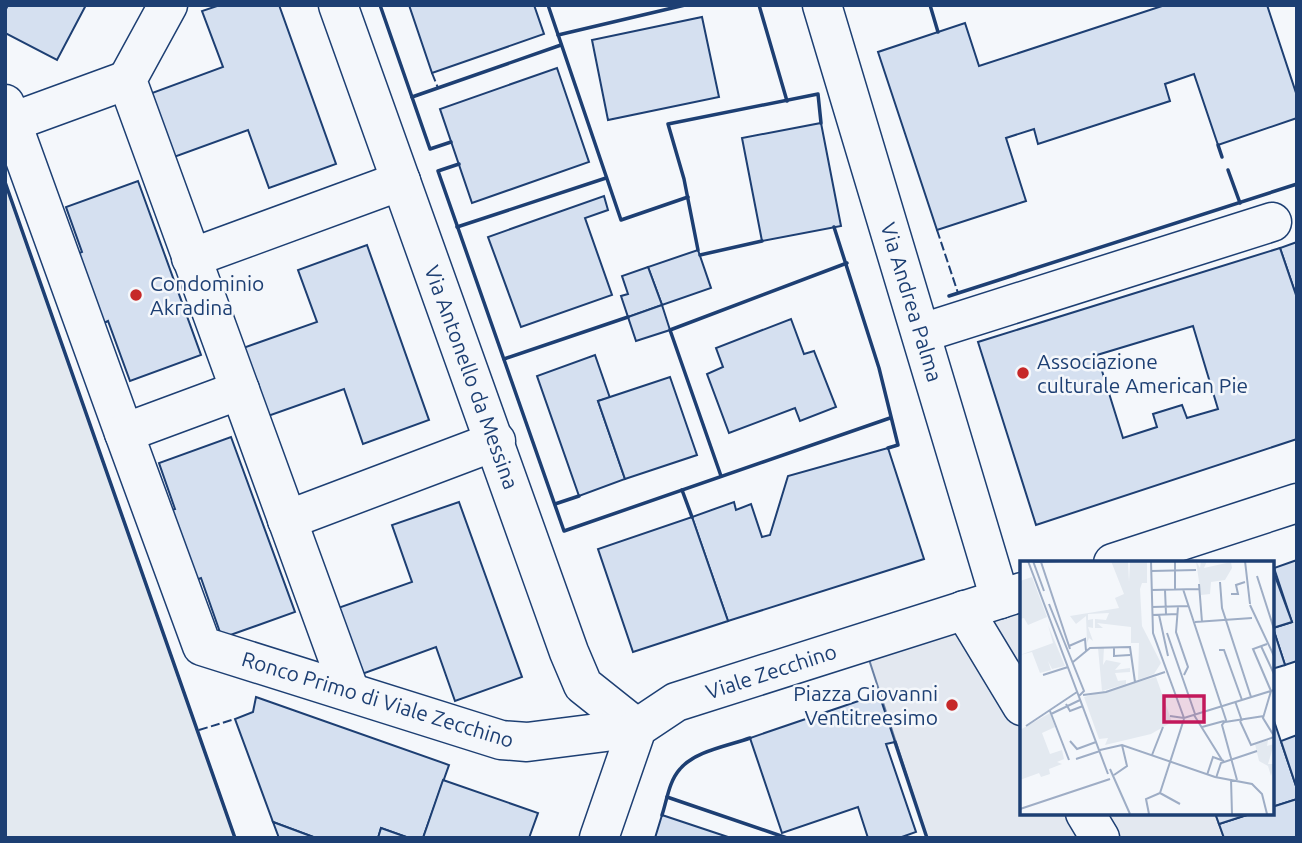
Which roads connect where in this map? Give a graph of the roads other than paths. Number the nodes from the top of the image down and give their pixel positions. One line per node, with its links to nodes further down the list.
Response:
1 (168, 5): 4 (street)
2 (338, 5): 6 (street, Via Antonello da Messina)
3 (822, 5): 9 (street, Via Andrea Palma)
4 (127, 80): 5 (street); 8 (street)
5 (8, 113): 11 (street)
6 (401, 181): 8 (street); 12 (street, Via Antonello da Messina)
7 (1272, 222): 9 (street)
8 (191, 258): 10 (street)
9 (922, 333): 16 (street, Via Andrea Palma)
10 (240, 390): 11 (street); 14 (street)
11 (124, 433): 17 (street, Ronco Primo di Viale Zecchino)
12 (496, 441): 14 (street); 19 (street, Via Antonello da Messina)
13 (1297, 503): 15 (street)
14 (287, 520): 17 (street)
15 (1119, 561)
16 (995, 600): 18 (street, Via Andrea Palma); 19 (street, Viale Zecchino)
17 (350, 692): 19 (street, Ronco Primo di Viale Zecchino)
18 (1020, 698)
19 (637, 728): 21 (street)
20 (1086, 815): 22 (street)
21 (598, 838)
22 (1100, 838)

